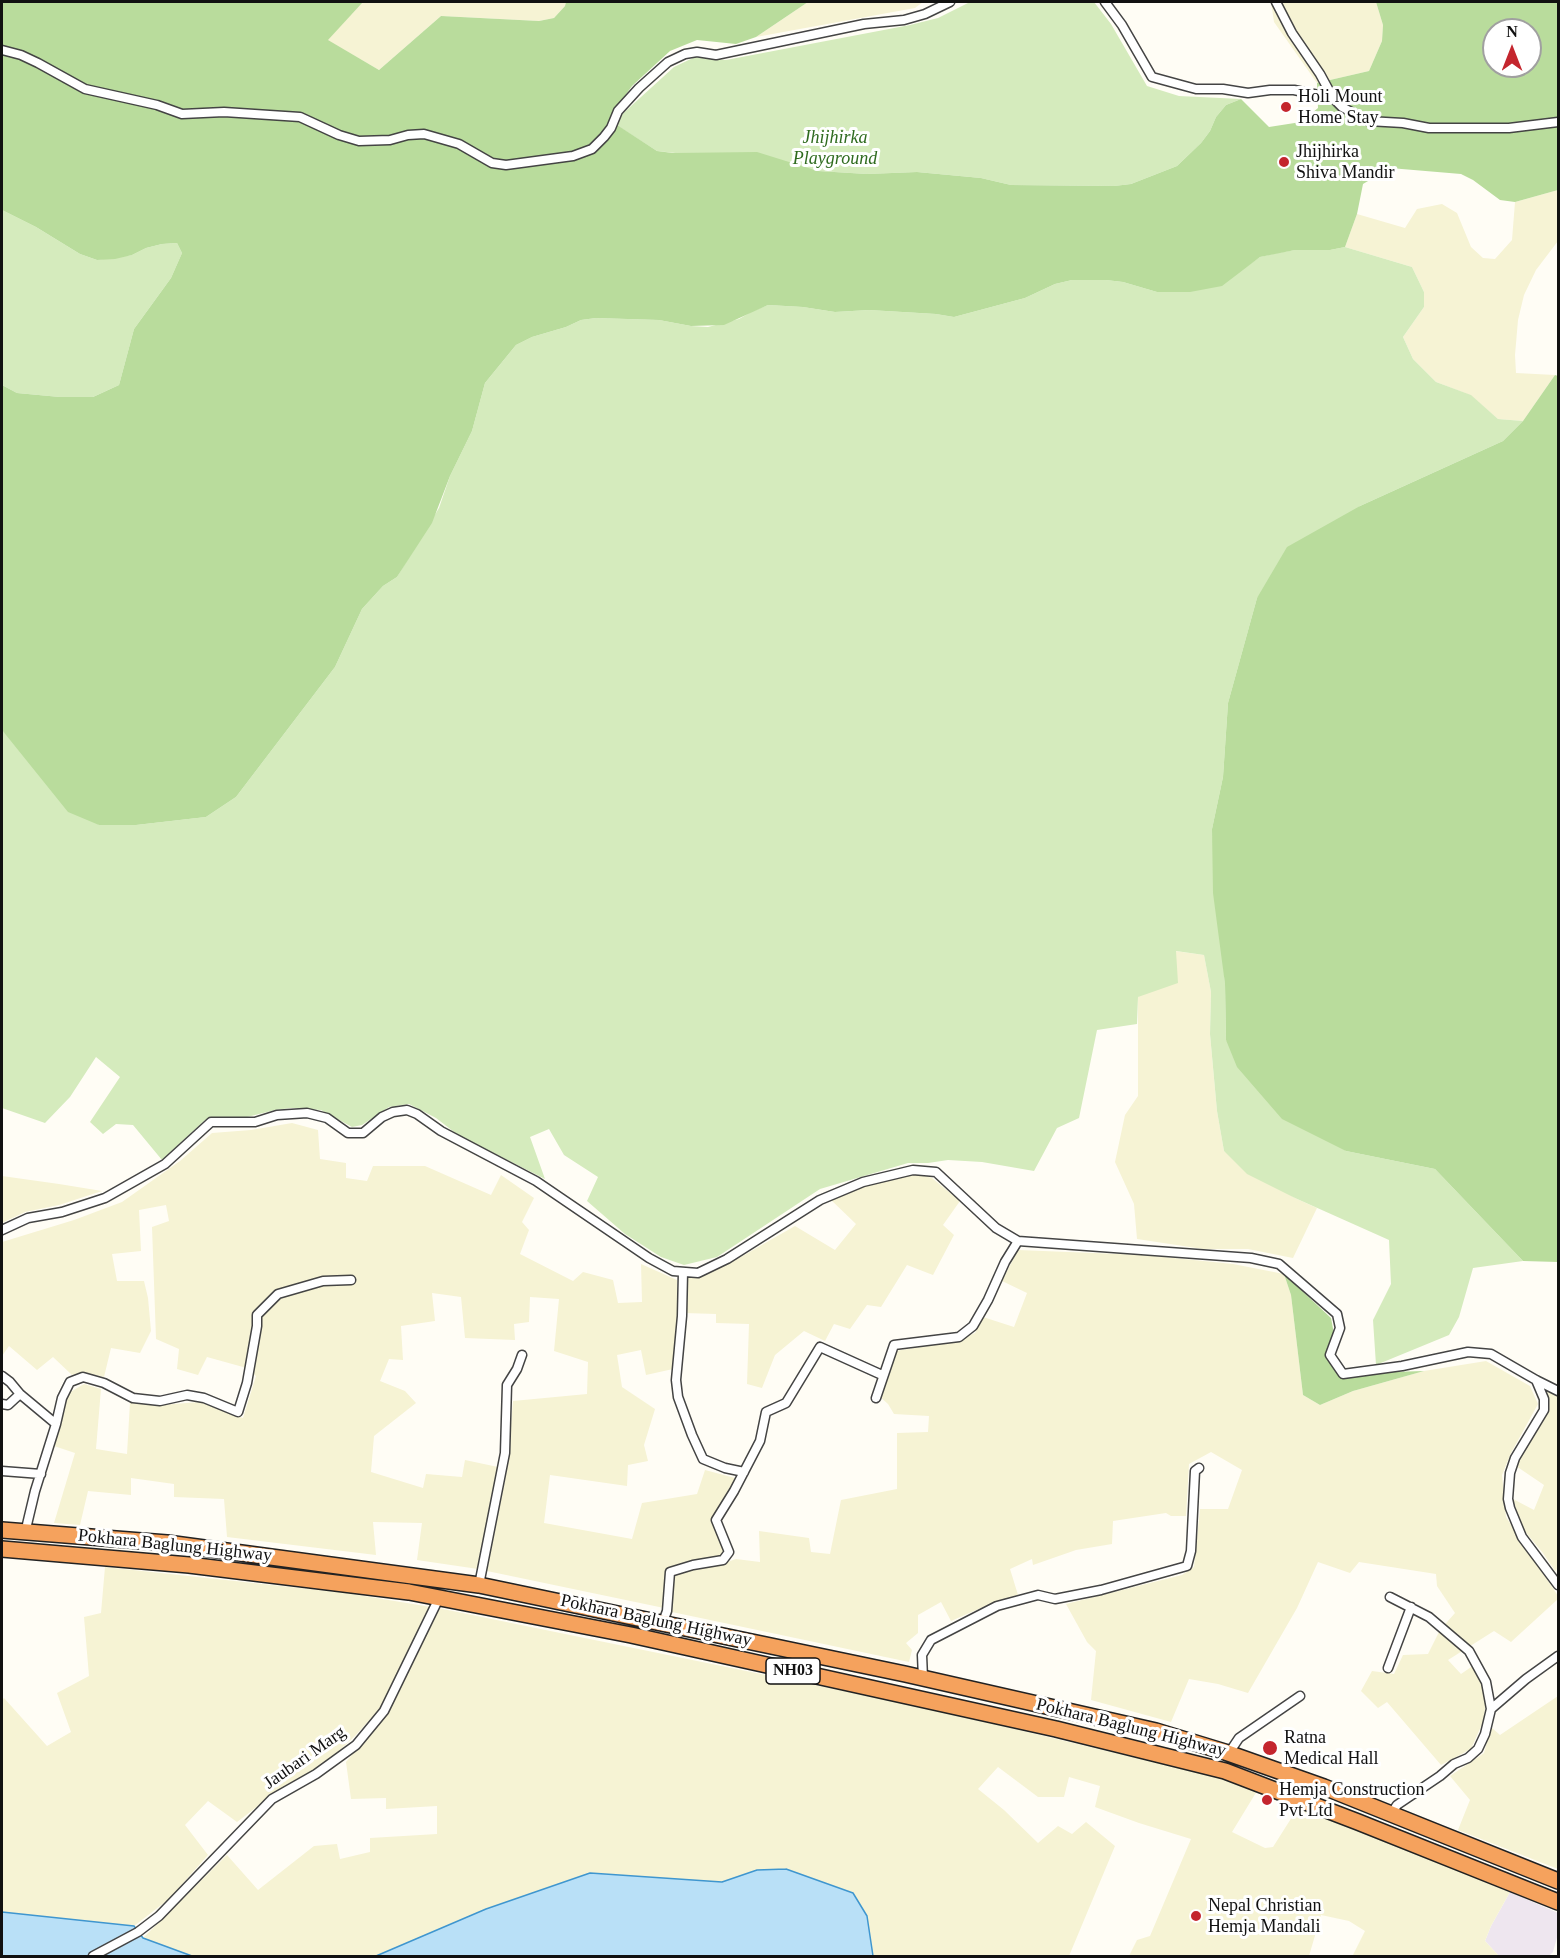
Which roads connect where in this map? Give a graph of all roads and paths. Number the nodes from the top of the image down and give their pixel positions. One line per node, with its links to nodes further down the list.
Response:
1 (950, 2): 4 (street)
2 (1105, 2): 5 (street)
3 (1276, 2): 5 (street)
4 (2, 50)
5 (1333, 98): 6 (street)
6 (1558, 122)
7 (2, 1230): 9 (street)
8 (1018, 1241): 9 (street); 12 (street); 14 (street)
9 (682, 1272): 22 (street)
10 (351, 1280): 19 (street)
11 (522, 1355): 27 (street)
12 (882, 1375): 17 (street); 22 (street)
13 (2, 1376): 16 (street)
14 (1536, 1380): 15 (street); 28 (street)
15 (1558, 1391)
16 (20, 1394): 18 (street); 19 (street)
17 (876, 1398)
18 (2, 1404)
19 (56, 1424): 23 (street)
20 (1199, 1468): 35 (street)
21 (2, 1471): 23 (street)
22 (744, 1472): 32 (street)
23 (41, 1474): 25 (street)
24 (2, 1530): 25 (highway, Pokhara Baglung Highway)
25 (25, 1533): 27 (highway, Pokhara Baglung Highway)
26 (2, 1549): 30 (highway, Pokhara Baglung Highway / NH03)
27 (479, 1585): 32 (highway, Pokhara Baglung Highway)
28 (1558, 1585)
29 (1390, 1597): 31 (street)
30 (439, 1598): 41 (highway, Pokhara Baglung Highway / NH03); 42 (street, Jaubari Marg)
31 (1411, 1607): 34 (street); 37 (street)
32 (663, 1622): 35 (highway, Pokhara Baglung Highway)
33 (1558, 1656): 37 (street)
34 (1388, 1668)
35 (923, 1678): 38 (highway, Pokhara Baglung Highway)
36 (1300, 1696): 38 (street)
37 (1491, 1709): 39 (street)
38 (1229, 1753): 39 (highway, Pokhara Baglung Highway)
39 (1390, 1814): 40 (highway, Pokhara Baglung Highway)
40 (1558, 1881)
41 (1558, 1902)
42 (93, 1956)

